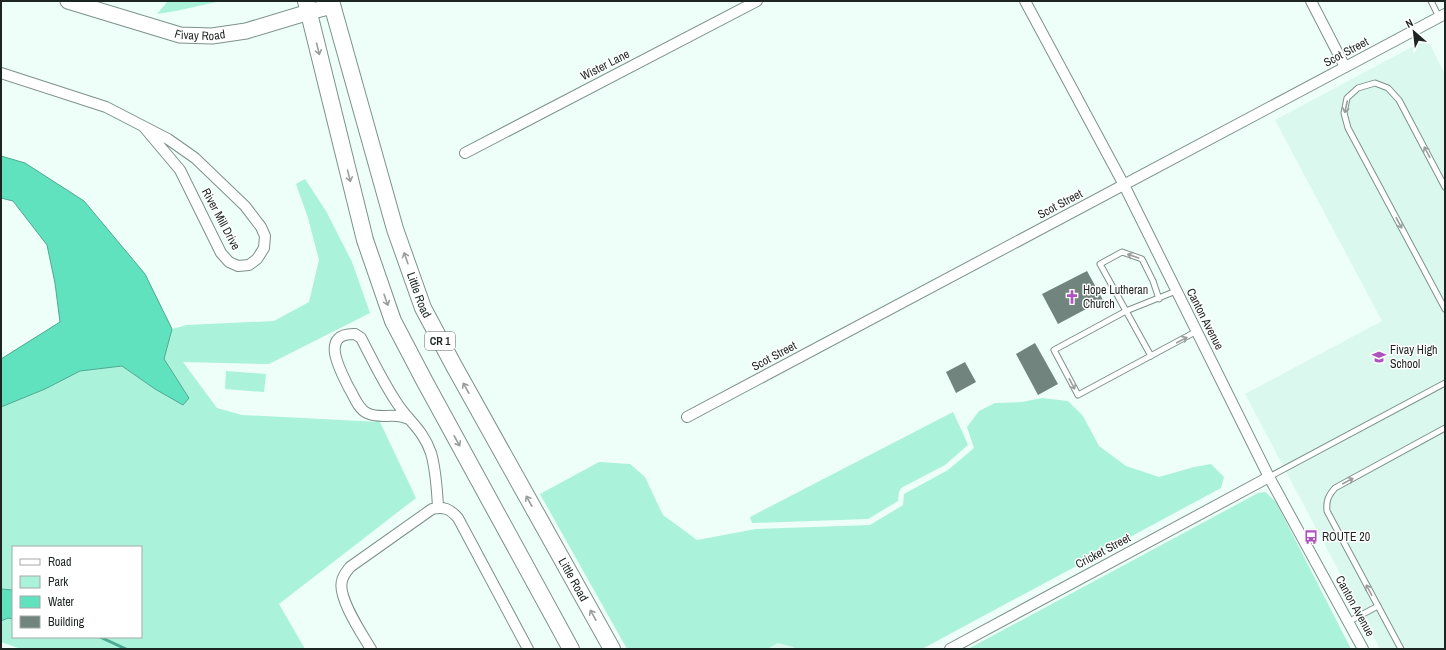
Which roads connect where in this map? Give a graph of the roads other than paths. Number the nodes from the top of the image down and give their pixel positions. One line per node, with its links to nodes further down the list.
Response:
1 (68, 1): 7 (street, Fivay Road)
2 (757, 1): 12 (street, Wister Lane)
3 (1025, 1): 13 (street, Canton Avenue)
4 (1311, 1): 9 (street)
5 (1431, 1): 8 (lane)
6 (332, 4): 7 (street, Fivay Road); 32 (main road, Little Road / CR 1, one-way to 6)
7 (307, 6): 29 (main road, CR 1, one-way to 29)
8 (1442, 16): 9 (street, Scot Street)
9 (1345, 68): 13 (street, Scot Street)
10 (1, 73): 11 (street, River Mill Drive)
11 (143, 126): 11 (street, River Mill Drive)
12 (465, 153)
13 (1124, 185): 15 (street, Canton Avenue); 22 (street, Scot Street)
14 (1445, 187): 17 (lane, one-way to 17)
15 (1176, 292): 16 (lane); 19 (street, Canton Avenue)
16 (1158, 298): 18 (lane); 18 (lane, one-way to 18)
17 (1445, 309)
18 (1126, 311): 20 (lane); 20 (lane, one-way to 20)
19 (1197, 332): 20 (lane, one-way to 19); 25 (street, Canton Avenue)
20 (1152, 356)
21 (1444, 384): 25 (lane)
22 (687, 417)
23 (410, 419): 23 (street); 26 (street)
24 (1445, 428): 27 (lane, one-way to 24)
25 (1269, 477): 28 (street, Canton Avenue); 33 (street, Cricket Street)
26 (438, 508): 30 (street); 31 (street)
27 (1378, 606): 28 (lane); 35 (lane)
28 (1348, 622): 34 (street, Canton Avenue)
29 (567, 648)
30 (370, 649)
31 (528, 649)
32 (612, 649)
33 (950, 649)
34 (1363, 649)
35 (1401, 649)

